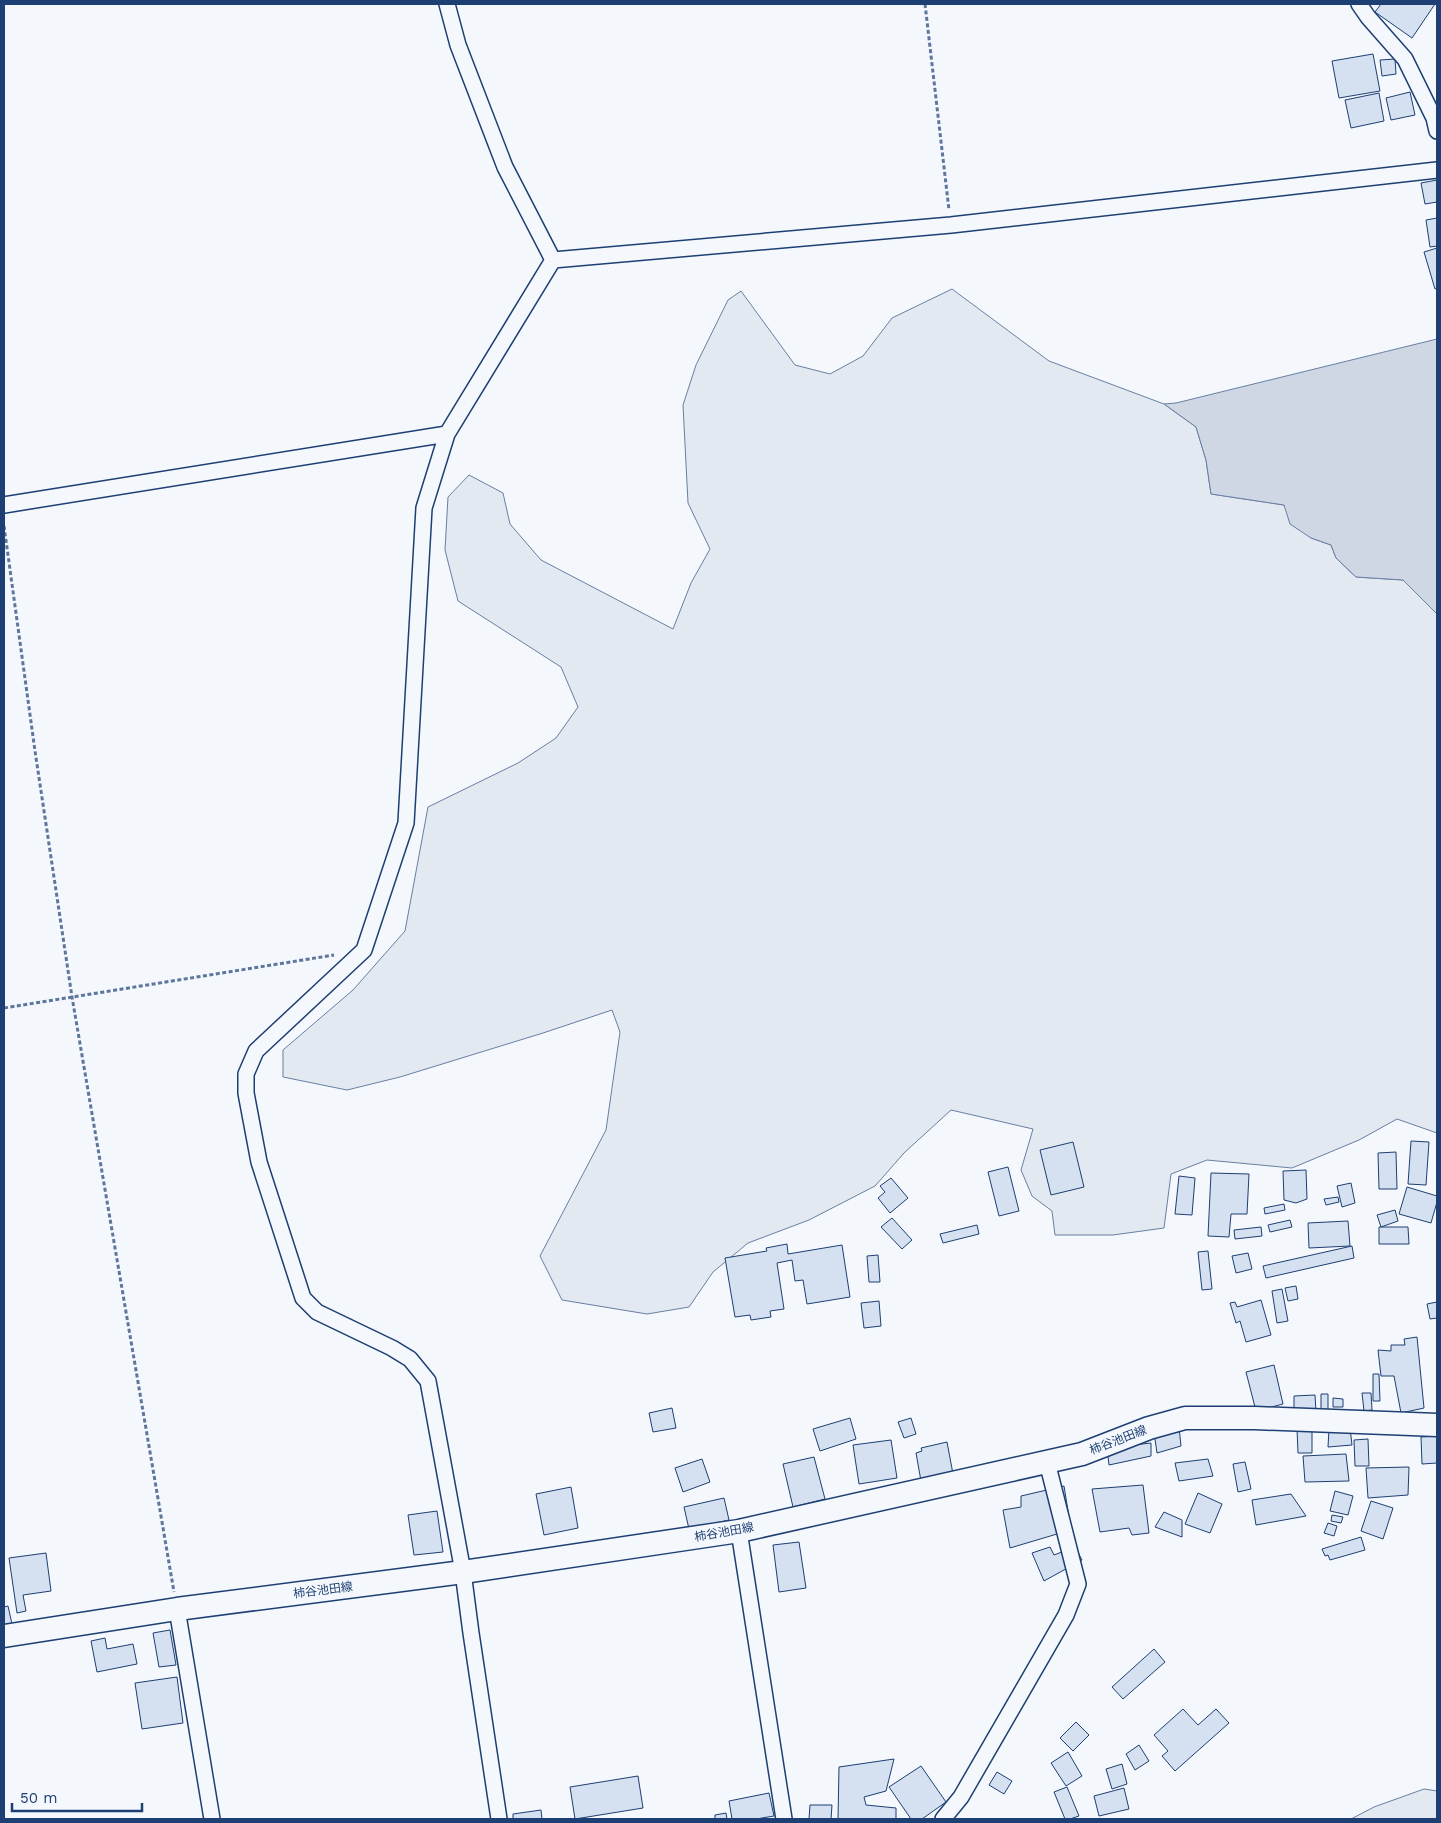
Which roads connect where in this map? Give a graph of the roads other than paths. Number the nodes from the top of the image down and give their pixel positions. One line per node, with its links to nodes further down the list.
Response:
1 (447, 4): 5 (street)
2 (1359, 4): 3 (street)
3 (1436, 122)
4 (1437, 170): 5 (street)
5 (553, 260): 6 (street)
6 (447, 434): 7 (street); 11 (street)
7 (4, 504)
8 (1437, 1425): 9 (main road, 柿谷池田線)
9 (1047, 1462): 10 (main road, 柿谷池田線); 17 (street)
10 (739, 1531): 11 (main road, 柿谷池田線); 16 (street)
11 (463, 1572): 12 (main road, 柿谷池田線); 15 (street)
12 (177, 1609): 13 (main road, 柿谷池田線); 14 (street)
13 (4, 1636)
14 (212, 1819)
15 (499, 1819)
16 (784, 1819)
17 (943, 1819)

